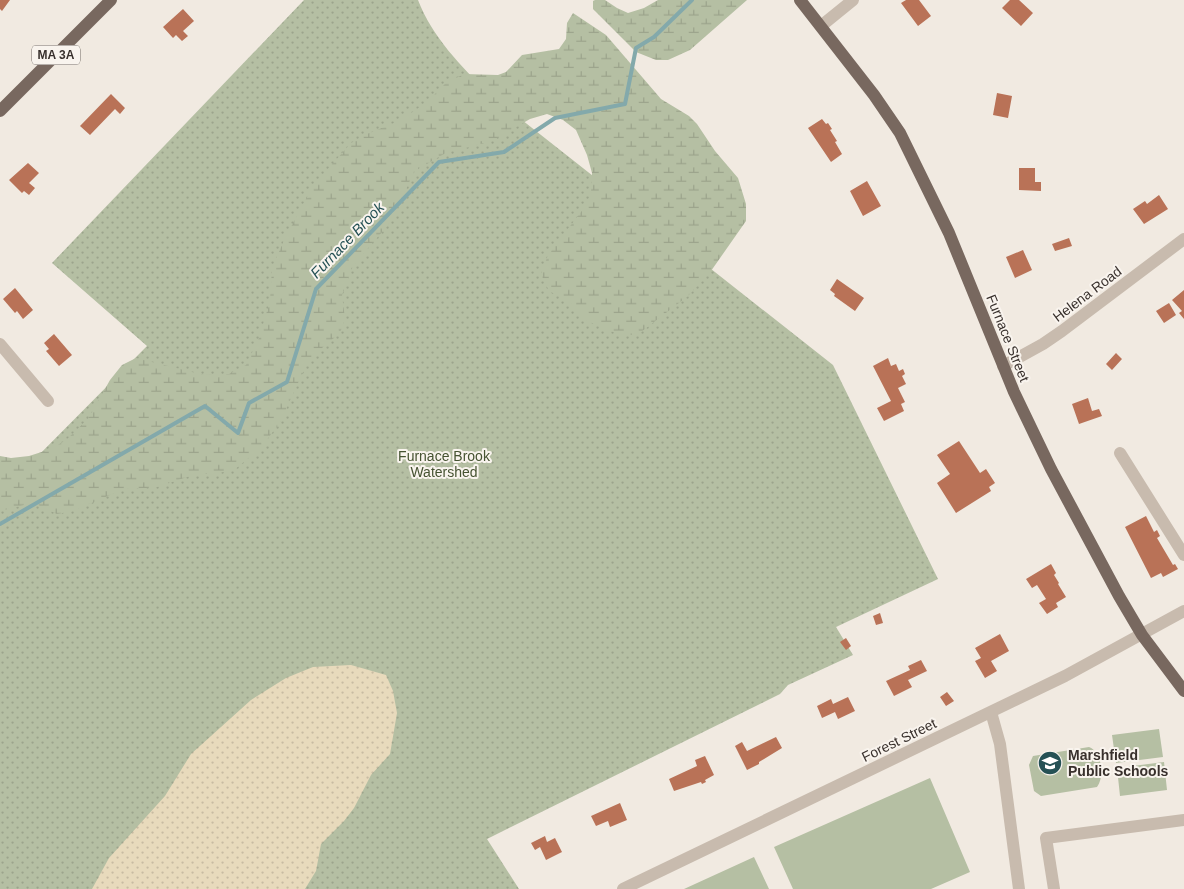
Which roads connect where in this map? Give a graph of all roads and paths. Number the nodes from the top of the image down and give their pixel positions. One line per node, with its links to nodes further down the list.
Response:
1 (111, 0): 5 (main road, MA 3A)
2 (800, 0): 4 (main road, Furnace Street)
3 (853, 0): 4 (street)
4 (821, 26): 8 (main road, Furnace Street)
5 (0, 111)
6 (1184, 239): 8 (street, Helena Road)
7 (0, 344): 9 (street)
8 (1003, 366): 13 (main road, Furnace Street)
9 (48, 401)
10 (1120, 453): 11 (street)
11 (1184, 555)
12 (1184, 611): 13 (street, Forest Street)
13 (1142, 635): 14 (main road, Furnace Street); 15 (street, Forest Street)
14 (1184, 691)
15 (991, 712): 17 (street, Forest Street); 18 (street)
16 (1184, 820): 19 (street)
17 (623, 889)
18 (1019, 889)
19 (1054, 889)

